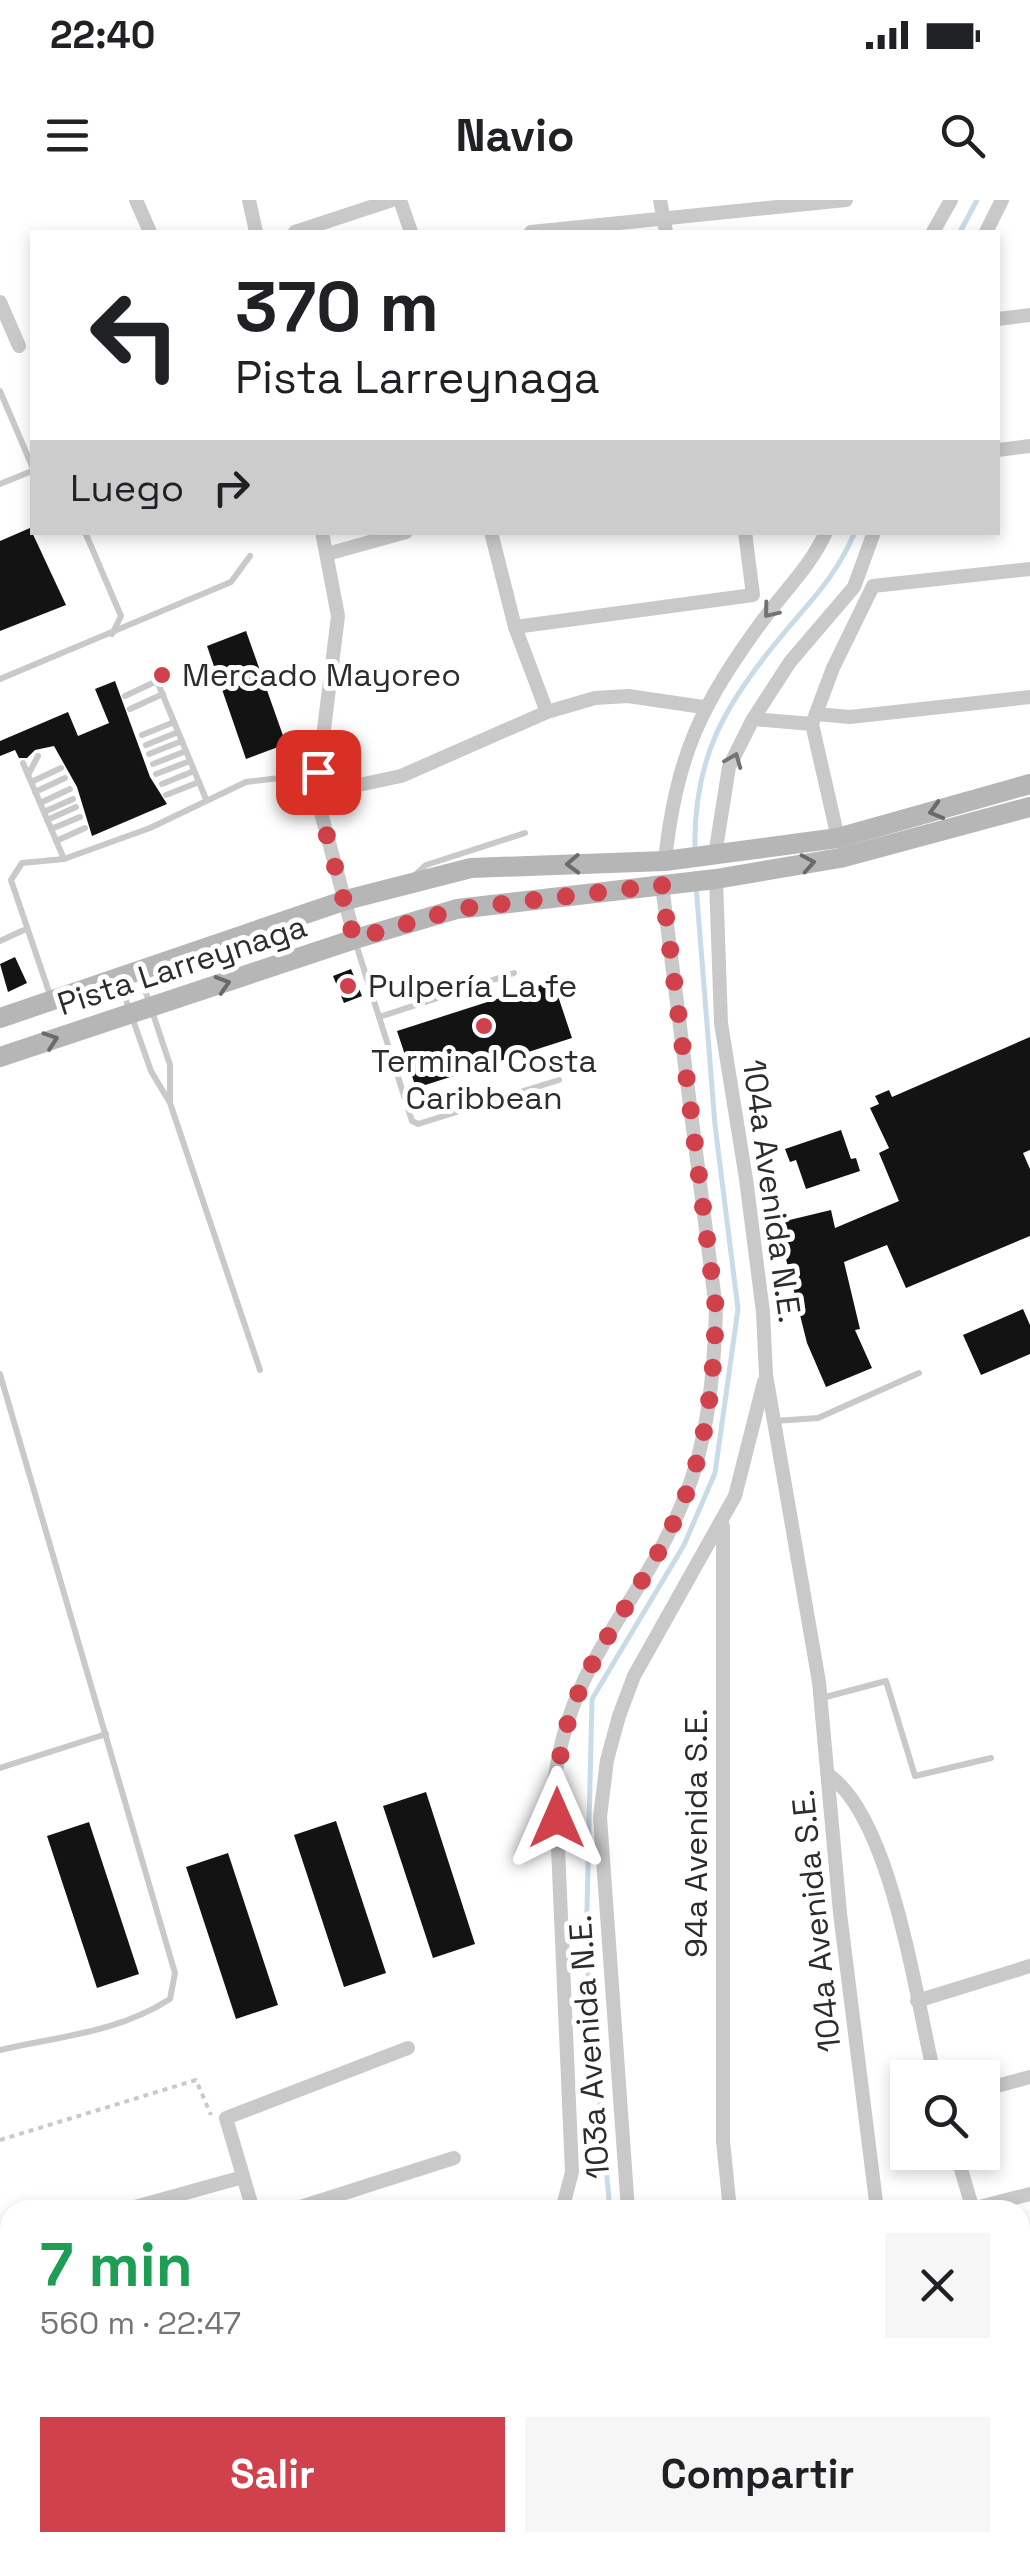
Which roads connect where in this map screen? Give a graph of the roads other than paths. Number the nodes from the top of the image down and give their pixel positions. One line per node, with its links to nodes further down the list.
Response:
1 (136, 200): 10 (street)
2 (249, 200): 11 (street)
3 (392, 200): 12 (street)
4 (400, 200): 13 (street)
5 (660, 200): 9 (street)
6 (846, 200): 9 (street)
7 (951, 200): 15 (street)
8 (1002, 200): 16 (street)
9 (665, 226): 14 (street)
10 (149, 230)
11 (256, 230)
12 (300, 230)
13 (410, 230)
14 (576, 230)
15 (933, 230)
16 (987, 230)
17 (0, 302): 20 (street)
18 (1030, 315): 19 (street)
19 (1000, 318)
20 (20, 346)
21 (0, 391): 24 (lane)
22 (1030, 446): 23 (street)
23 (1000, 450)
24 (30, 464)
25 (30, 470): 26 (lane)
26 (0, 484)
27 (86, 535): 40 (lane)
28 (323, 535): 34 (street)
29 (395, 535): 34 (street)
30 (492, 535): 39 (street)
31 (745, 535): 39 (street)
32 (825, 535): 46 (street, one-way to 46)
33 (873, 535): 36 (street)
34 (327, 554): 71 (street)
35 (250, 556): 40 (lane)
36 (867, 559): 38 (street); 48 (street)
37 (1030, 569): 38 (street)
38 (873, 586): 49 (street)
39 (514, 627): 47 (street)
40 (112, 635): 41 (lane)
41 (0, 679)
42 (163, 694): 43 (lane); 45 (lane); 50 (lane)
43 (125, 696)
44 (1030, 697): 49 (street)
45 (130, 708)
46 (703, 708): 47 (street); 86 (street)
47 (547, 712): 71 (street)
48 (752, 719): 49 (street); 84 (street, one-way to 48)
49 (814, 719): 82 (street)
50 (174, 722): 51 (lane); 52 (lane)
51 (178, 732): 53 (lane); 54 (lane)
52 (142, 736)
53 (182, 741): 55 (lane); 56 (lane)
54 (146, 745)
55 (186, 751): 58 (lane); 60 (lane)
56 (149, 754)
57 (38, 756): 64 (lane)
58 (190, 761): 62 (lane); 63 (lane)
59 (23, 763): 64 (lane)
60 (153, 764)
61 (61, 768): 64 (lane)
62 (194, 771): 66 (lane); 67 (lane)
63 (156, 774)
64 (29, 778): 70 (lane)
65 (65, 778): 70 (lane)
66 (199, 782): 72 (lane); 73 (lane)
67 (162, 784)
68 (1030, 784): 82 (main road, Pista Larreynaga, one-way to 82)
69 (70, 789): 74 (lane)
70 (35, 792): 74 (lane)
71 (316, 794): 73 (lane); 90 (street)
72 (166, 796)
73 (206, 799): 85 (lane)
74 (40, 802): 76 (lane)
75 (1030, 806): 87 (main road, Pista Larreynaga, one-way to 75)
76 (44, 812): 78 (lane); 78 (lane)
77 (80, 817): 80 (lane)
78 (48, 820): 80 (lane)
79 (85, 828): 83 (lane)
80 (51, 830): 83 (lane)
81 (525, 833): 88 (lane)
82 (838, 838): 84 (main road, Pista Larreynaga)
83 (56, 841): 85 (lane)
84 (712, 855): 86 (main road, Pista Larreynaga)
85 (64, 858): 91 (lane)
86 (668, 861): 88 (main road, Pista Larreynaga, one-way to 88)
87 (714, 879): 89 (main road, Pista Larreynaga); 106 (street, 104a Avenida N.E.)
88 (416, 882): 90 (main road, Pista Larreynaga)
89 (667, 885): 92 (main road, Pista Larreynaga); 128 (street)
90 (346, 900): 92 (street); 95 (main road, Pista Larreynaga)
91 (24, 930): 93 (lane); 96 (lane)
92 (354, 939): 97 (main road, Pista Larreynaga, one-way to 92); 98 (lane)
93 (0, 940)
94 (514, 973): 98 (lane)
95 (128, 975): 96 (main road, Pista Larreynaga); 97 (lane); 97 (lane)
96 (52, 1001): 99 (main road, Pista Larreynaga)
97 (141, 1010): 100 (main road, Pista Larreynaga, one-way to 97); 102 (lane); 102 (lane)
98 (379, 1017): 101 (lane)
99 (0, 1018)
100 (0, 1057)
101 (559, 1080)
102 (170, 1104): 103 (lane)
103 (260, 1370)
104 (919, 1373): 107 (lane)
105 (0, 1374): 111 (lane)
106 (766, 1375): 107 (street, 104a Avenida N.E.); 108 (street, 103a Avenida N.E.)
107 (774, 1421): 109 (street, 104a Avenida N.E.)
108 (723, 1524): 129 (street, 103a Avenida N.E.); 130 (street, 94a Avenida S.E.)
109 (808, 1627): 110 (street, 104a Avenida S.E.)
110 (821, 1698): 112 (lane); 114 (street, 104a Avenida S.E.)
111 (106, 1734): 113 (lane); 118 (lane)
112 (991, 1758)
113 (0, 1768)
114 (830, 1776): 116 (street); 131 (street, 104a Avenida S.E.)
115 (1030, 1966): 116 (street)
116 (916, 2001): 119 (street)
117 (408, 2048): 124 (street)
118 (0, 2050)
119 (931, 2060)
120 (1030, 2076): 121 (street)
121 (1000, 2085)
122 (454, 2158): 127 (street)
123 (961, 2170): 132 (street)
124 (243, 2177): 125 (street); 126 (street)
125 (160, 2200)
126 (250, 2200)
127 (322, 2200)
128 (565, 2200)
129 (627, 2200)
130 (729, 2200)
131 (876, 2200)
132 (970, 2200)

